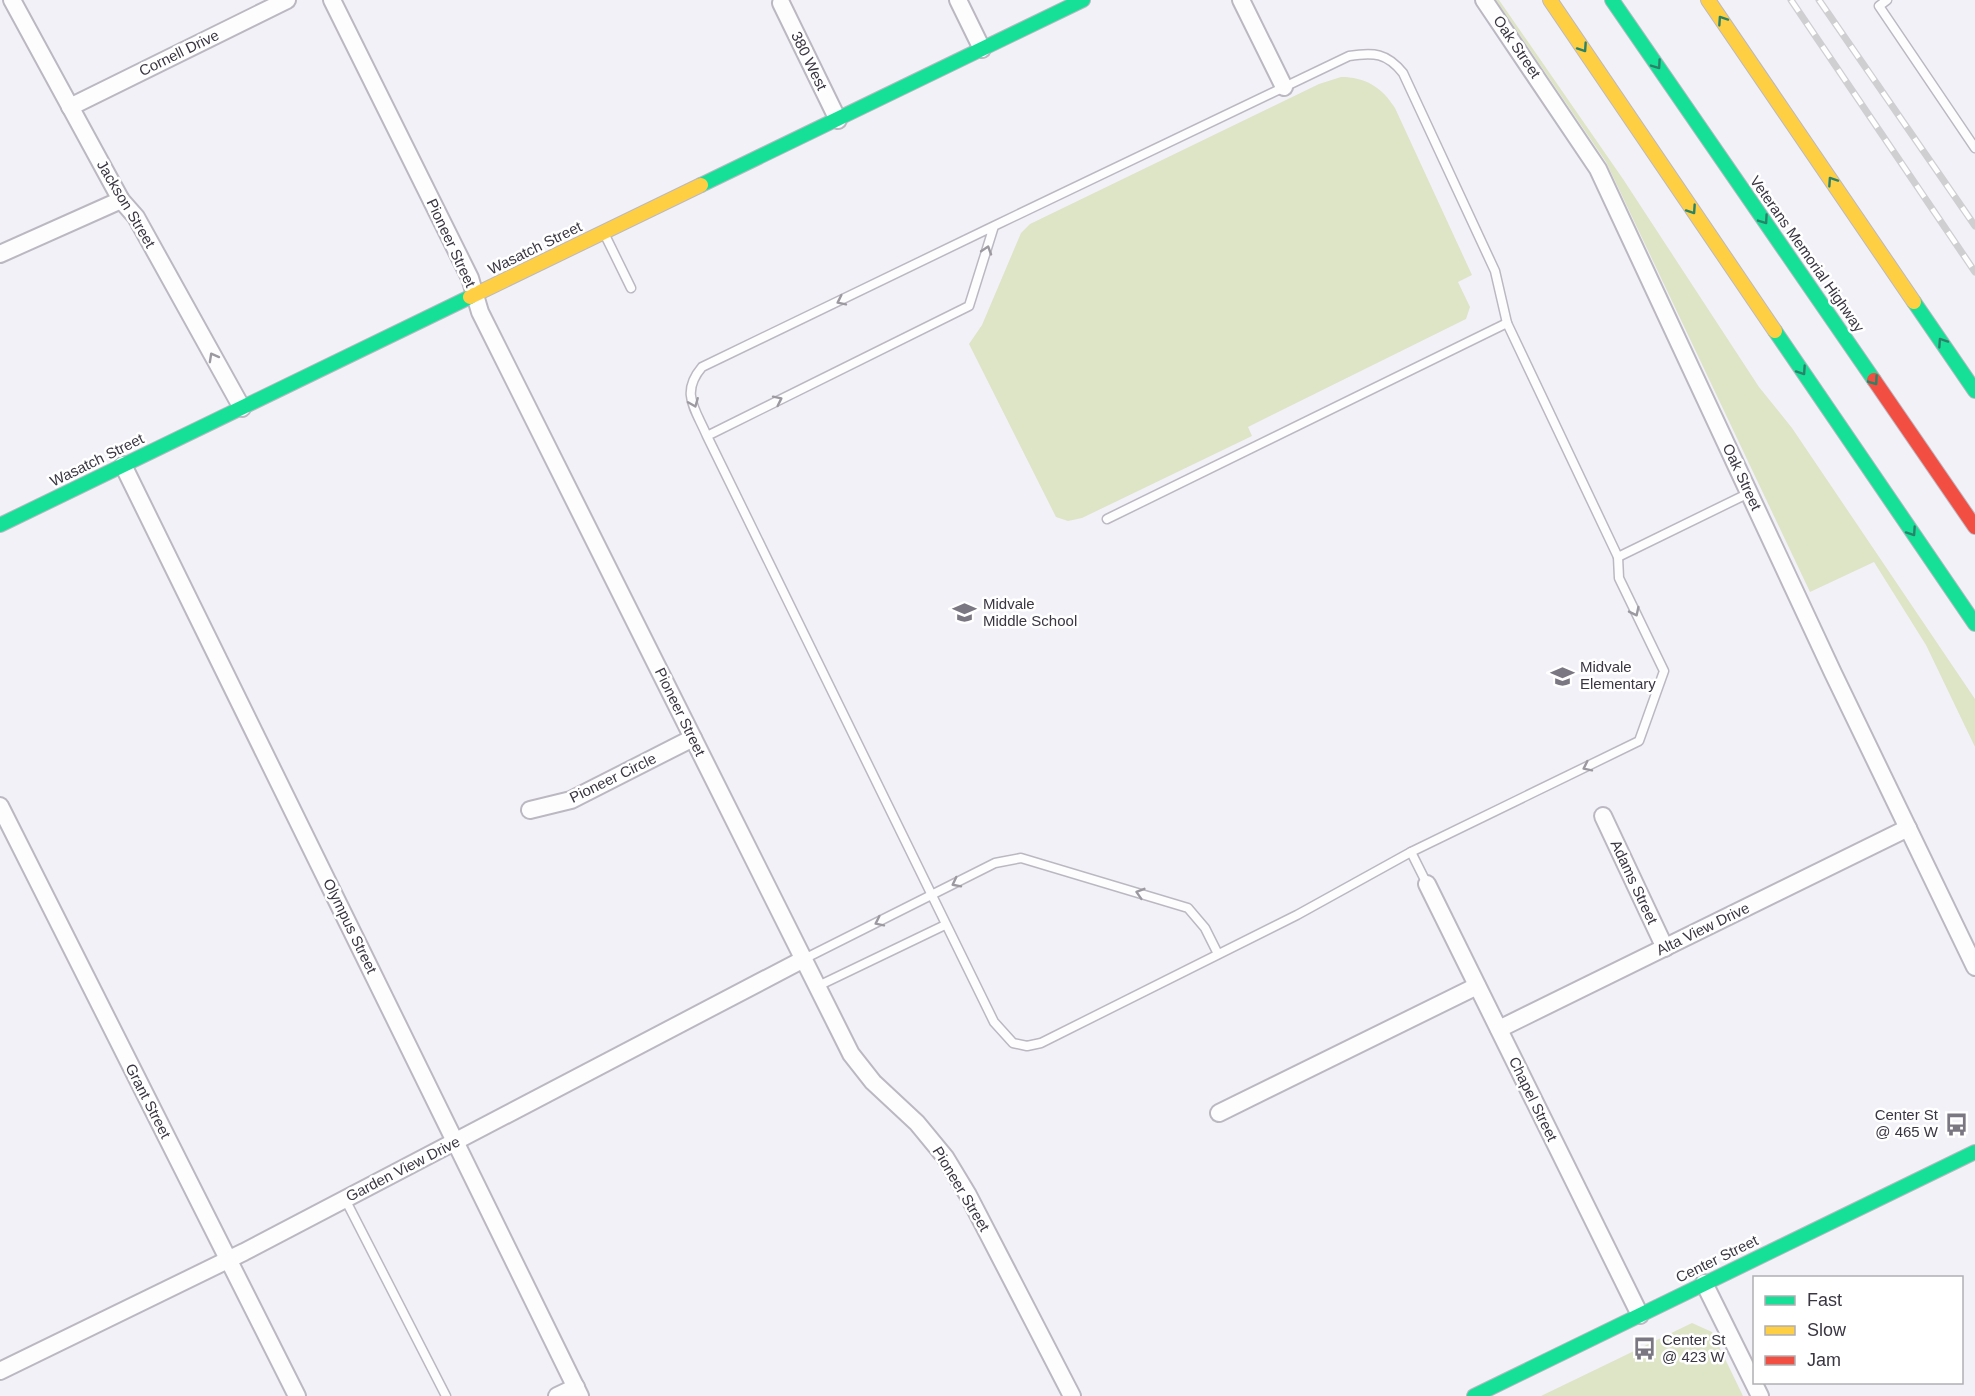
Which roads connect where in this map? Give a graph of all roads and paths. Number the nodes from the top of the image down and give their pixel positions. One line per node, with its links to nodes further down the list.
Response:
1 (12, 0): 15 (street, Jackson Street)
2 (287, 0): 15 (street, Cornell Drive)
3 (332, 0): 23 (street, Pioneer Street)
4 (958, 0): 13 (street)
5 (1083, 0): 13 (main road, Wasatch Street)
6 (1241, 0): 14 (street)
7 (1485, 0): 29 (street, Oak Street)
8 (1550, 0): 34 (main road, one-way to 34)
9 (1612, 0): 32 (main road, Veterans Memorial Highway, one-way to 32)
10 (1708, 0): 25 (main road, one-way to 10)
11 (1887, 0): 17 (lane)
12 (781, 3): 16 (street, 380 West)
13 (982, 49): 16 (main road, Wasatch Street)
14 (1284, 87): 19 (lane); 24 (lane)
15 (70, 107): 18 (street, Jackson Street)
16 (838, 120): 20 (main road, Wasatch Street)
17 (1975, 148)
18 (121, 200): 21 (street); 26 (street, Jackson Street, one-way to 18)
19 (994, 226): 27 (lane, one-way to 19); 27 (lane, one-way to 27)
20 (604, 233): 22 (lane); 23 (main road, Wasatch Street)
21 (0, 254)
22 (631, 288)
23 (475, 295): 26 (main road, Wasatch Street); 35 (street, Pioneer Street)
24 (1507, 323): 30 (lane); 33 (lane)
25 (1975, 391)
26 (242, 408): 28 (main road, Wasatch Street)
27 (707, 436): 42 (lane)
28 (123, 465): 31 (main road, Wasatch Street); 52 (street, Olympus Street)
29 (1749, 493): 33 (lane); 39 (street, Oak Street)
30 (1107, 519)
31 (0, 525)
32 (1975, 527)
33 (1618, 557): 40 (lane, one-way to 40)
34 (1975, 624)
35 (693, 738): 37 (street, Pioneer Circle); 46 (street, Pioneer Street)
36 (0, 806): 55 (street, Grant Street)
37 (530, 810)
38 (1603, 816): 44 (street, Adams Street)
39 (1908, 828): 44 (street, Alta View Drive); 47 (street, Oak Street)
40 (1411, 852): 41 (lane); 45 (lane)
41 (1426, 884): 48 (street, Chapel Street)
42 (931, 896): 43 (lane); 45 (lane, one-way to 42); 46 (lane, one-way to 46)
43 (945, 925): 45 (lane); 49 (lane)
44 (1665, 948): 50 (street, Alta View Drive)
45 (1218, 954)
46 (802, 960): 49 (street, Pioneer Street); 52 (street, Garden View Drive)
47 (1975, 967)
48 (1477, 986): 50 (street, Chapel Street); 51 (street)
49 (816, 987): 64 (street, Pioneer Street)
50 (1498, 1029): 57 (street, Chapel Street)
51 (1219, 1113)
52 (455, 1142): 54 (street, Garden View Drive); 60 (street, Olympus Street)
53 (1975, 1152): 56 (main road, Center Street)
54 (345, 1199): 55 (street, Garden View Drive); 62 (lane)
55 (228, 1260): 58 (street, Garden View Drive); 61 (street, Grant Street)
56 (1704, 1283): 57 (main road, Center Street); 59 (street)
57 (1640, 1315): 65 (main road, Center Street)
58 (0, 1371)
59 (1753, 1382)
60 (578, 1392): 63 (street)
61 (297, 1396)
62 (446, 1396)
63 (557, 1396)
64 (1072, 1396)
65 (1474, 1396)

